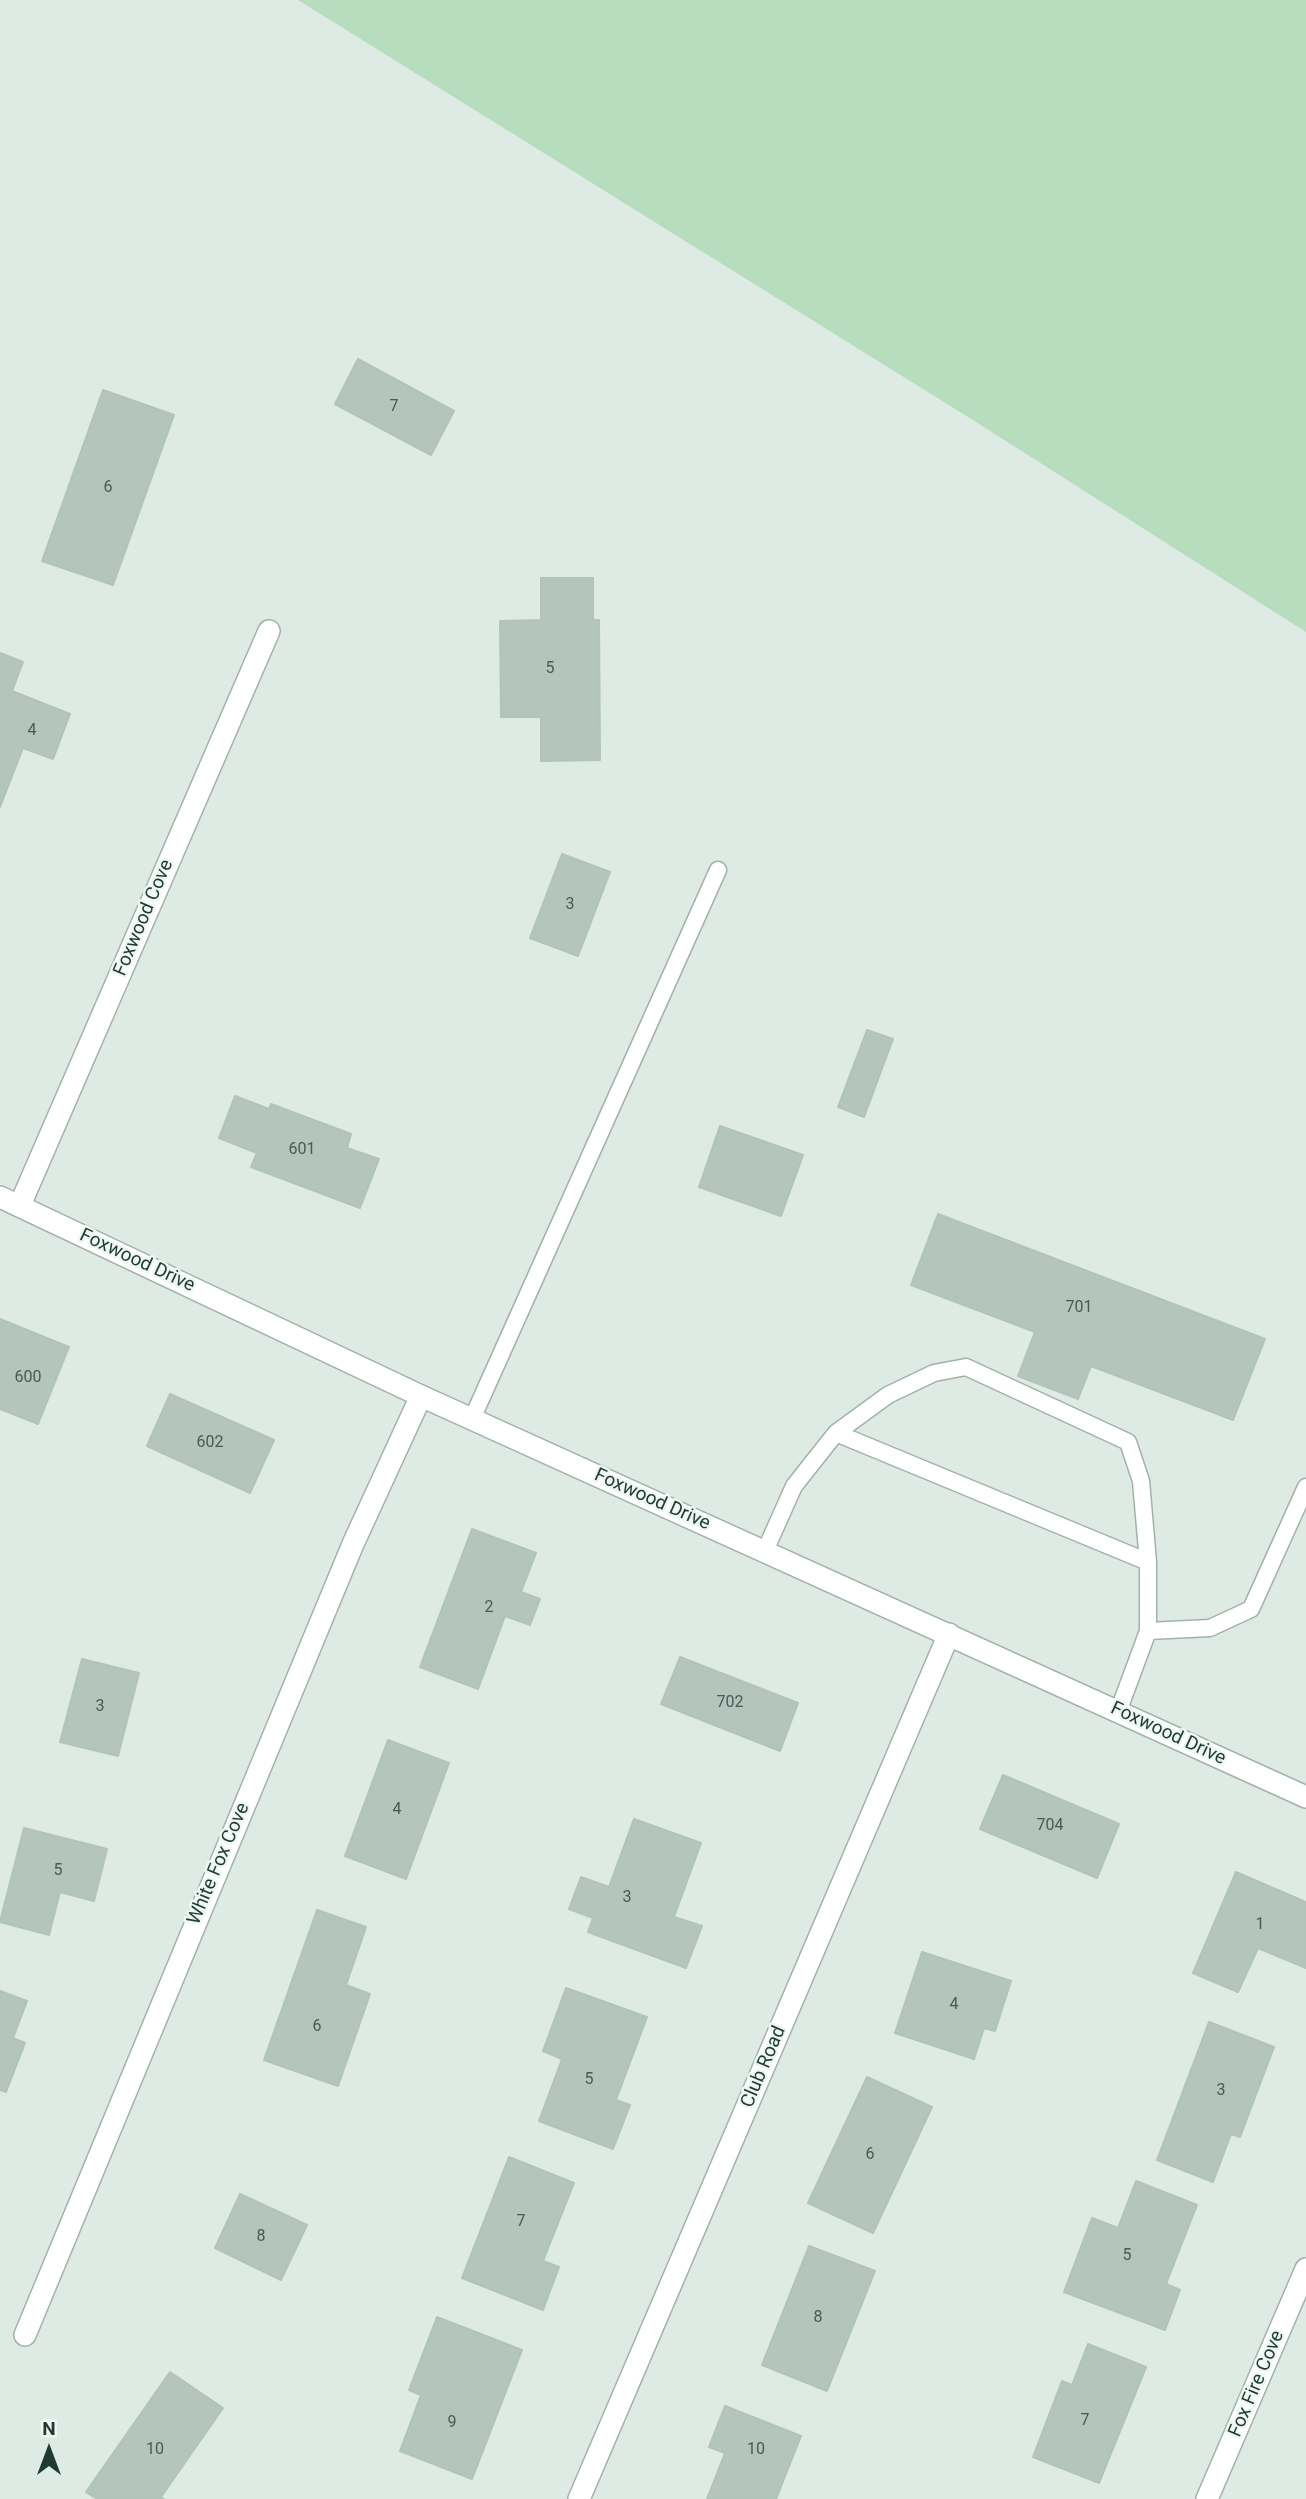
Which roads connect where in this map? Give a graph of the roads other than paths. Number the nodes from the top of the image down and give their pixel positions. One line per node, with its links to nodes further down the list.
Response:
1 (269, 631): 4 (street, Foxwood Cove)
2 (718, 870): 6 (lane)
3 (0, 1197): 4 (street, Foxwood Drive)
4 (20, 1205): 5 (street, Foxwood Drive)
5 (421, 1396): 6 (street, Foxwood Drive); 16 (street, White Fox Cove)
6 (472, 1419): 9 (street, Foxwood Drive)
7 (836, 1433): 9 (lane); 10 (lane); 10 (lane)
8 (1306, 1487): 11 (lane)
9 (765, 1551): 12 (street, Foxwood Drive)
10 (1148, 1562): 11 (lane)
11 (1148, 1631): 13 (lane)
12 (949, 1634): 13 (street, Foxwood Drive); 17 (street, Club Road)
13 (1118, 1712): 14 (street, Foxwood Drive)
14 (1306, 1797)
15 (1306, 2269): 18 (street, Fox Fire Cove)
16 (25, 2335)
17 (579, 2499)
18 (1207, 2499)

